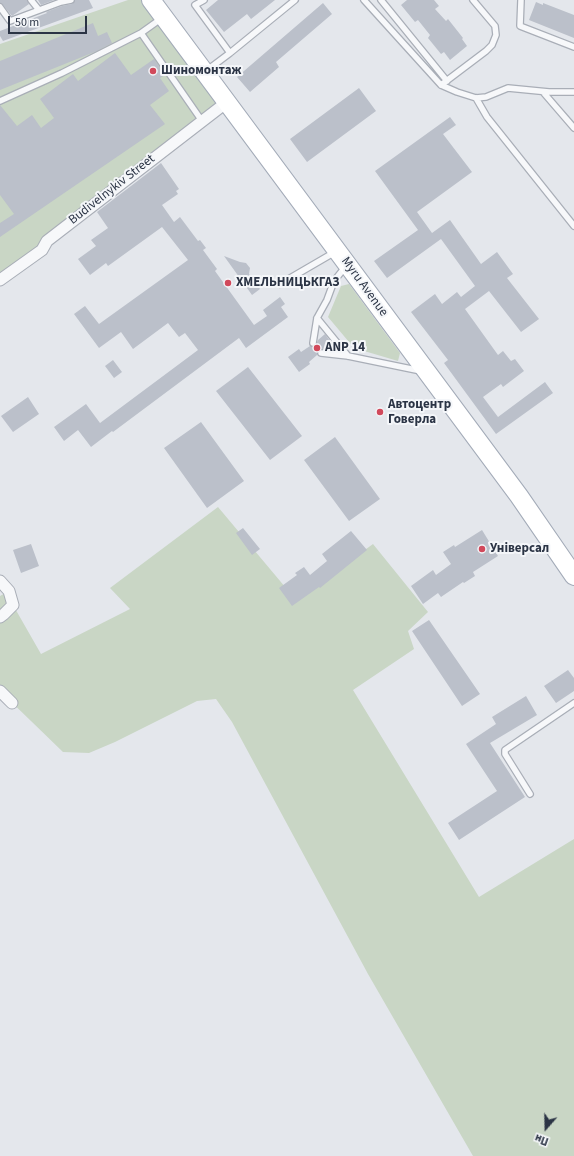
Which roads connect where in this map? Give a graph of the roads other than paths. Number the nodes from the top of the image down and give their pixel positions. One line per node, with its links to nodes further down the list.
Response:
1 (31, 0): 11 (lane)
2 (70, 0): 11 (lane)
3 (152, 0): 12 (main road, Myru Avenue)
4 (204, 0): 15 (lane)
5 (295, 0): 15 (lane)
6 (364, 0): 18 (lane)
7 (381, 0): 17 (lane)
8 (473, 0): 17 (lane)
9 (521, 0): 14 (lane)
10 (0, 7): 11 (lane)
11 (38, 10)
12 (164, 17): 13 (lane); 16 (main road, Myru Avenue)
13 (140, 33): 22 (lane); 24 (lane)
14 (574, 47)
15 (230, 53): 16 (lane)
16 (204, 70): 23 (main road, Myru Avenue)
17 (447, 81): 18 (lane)
18 (441, 85): 21 (lane)
19 (543, 92): 20 (lane); 21 (lane); 25 (lane)
20 (574, 92)
21 (476, 98): 26 (lane)
22 (0, 101)
23 (227, 102): 24 (street, Budivelnykiv Street); 27 (main road, Myru Avenue)
24 (202, 121): 28 (street, Budivelnykiv Street)
25 (574, 128)
26 (574, 226)
27 (342, 258): 29 (lane); 30 (lane); 34 (main road, Myru Avenue)
28 (0, 280)
29 (280, 284)
30 (318, 318): 31 (lane); 33 (lane)
31 (313, 343)
32 (321, 353): 33 (lane)
33 (348, 356): 34 (lane)
34 (426, 372): 35 (main road, Myru Avenue)
35 (574, 576)
36 (0, 581): 37 (street)
37 (0, 617)
38 (0, 691): 40 (street)
39 (574, 702): 41 (lane)
40 (12, 703)
41 (530, 794)

